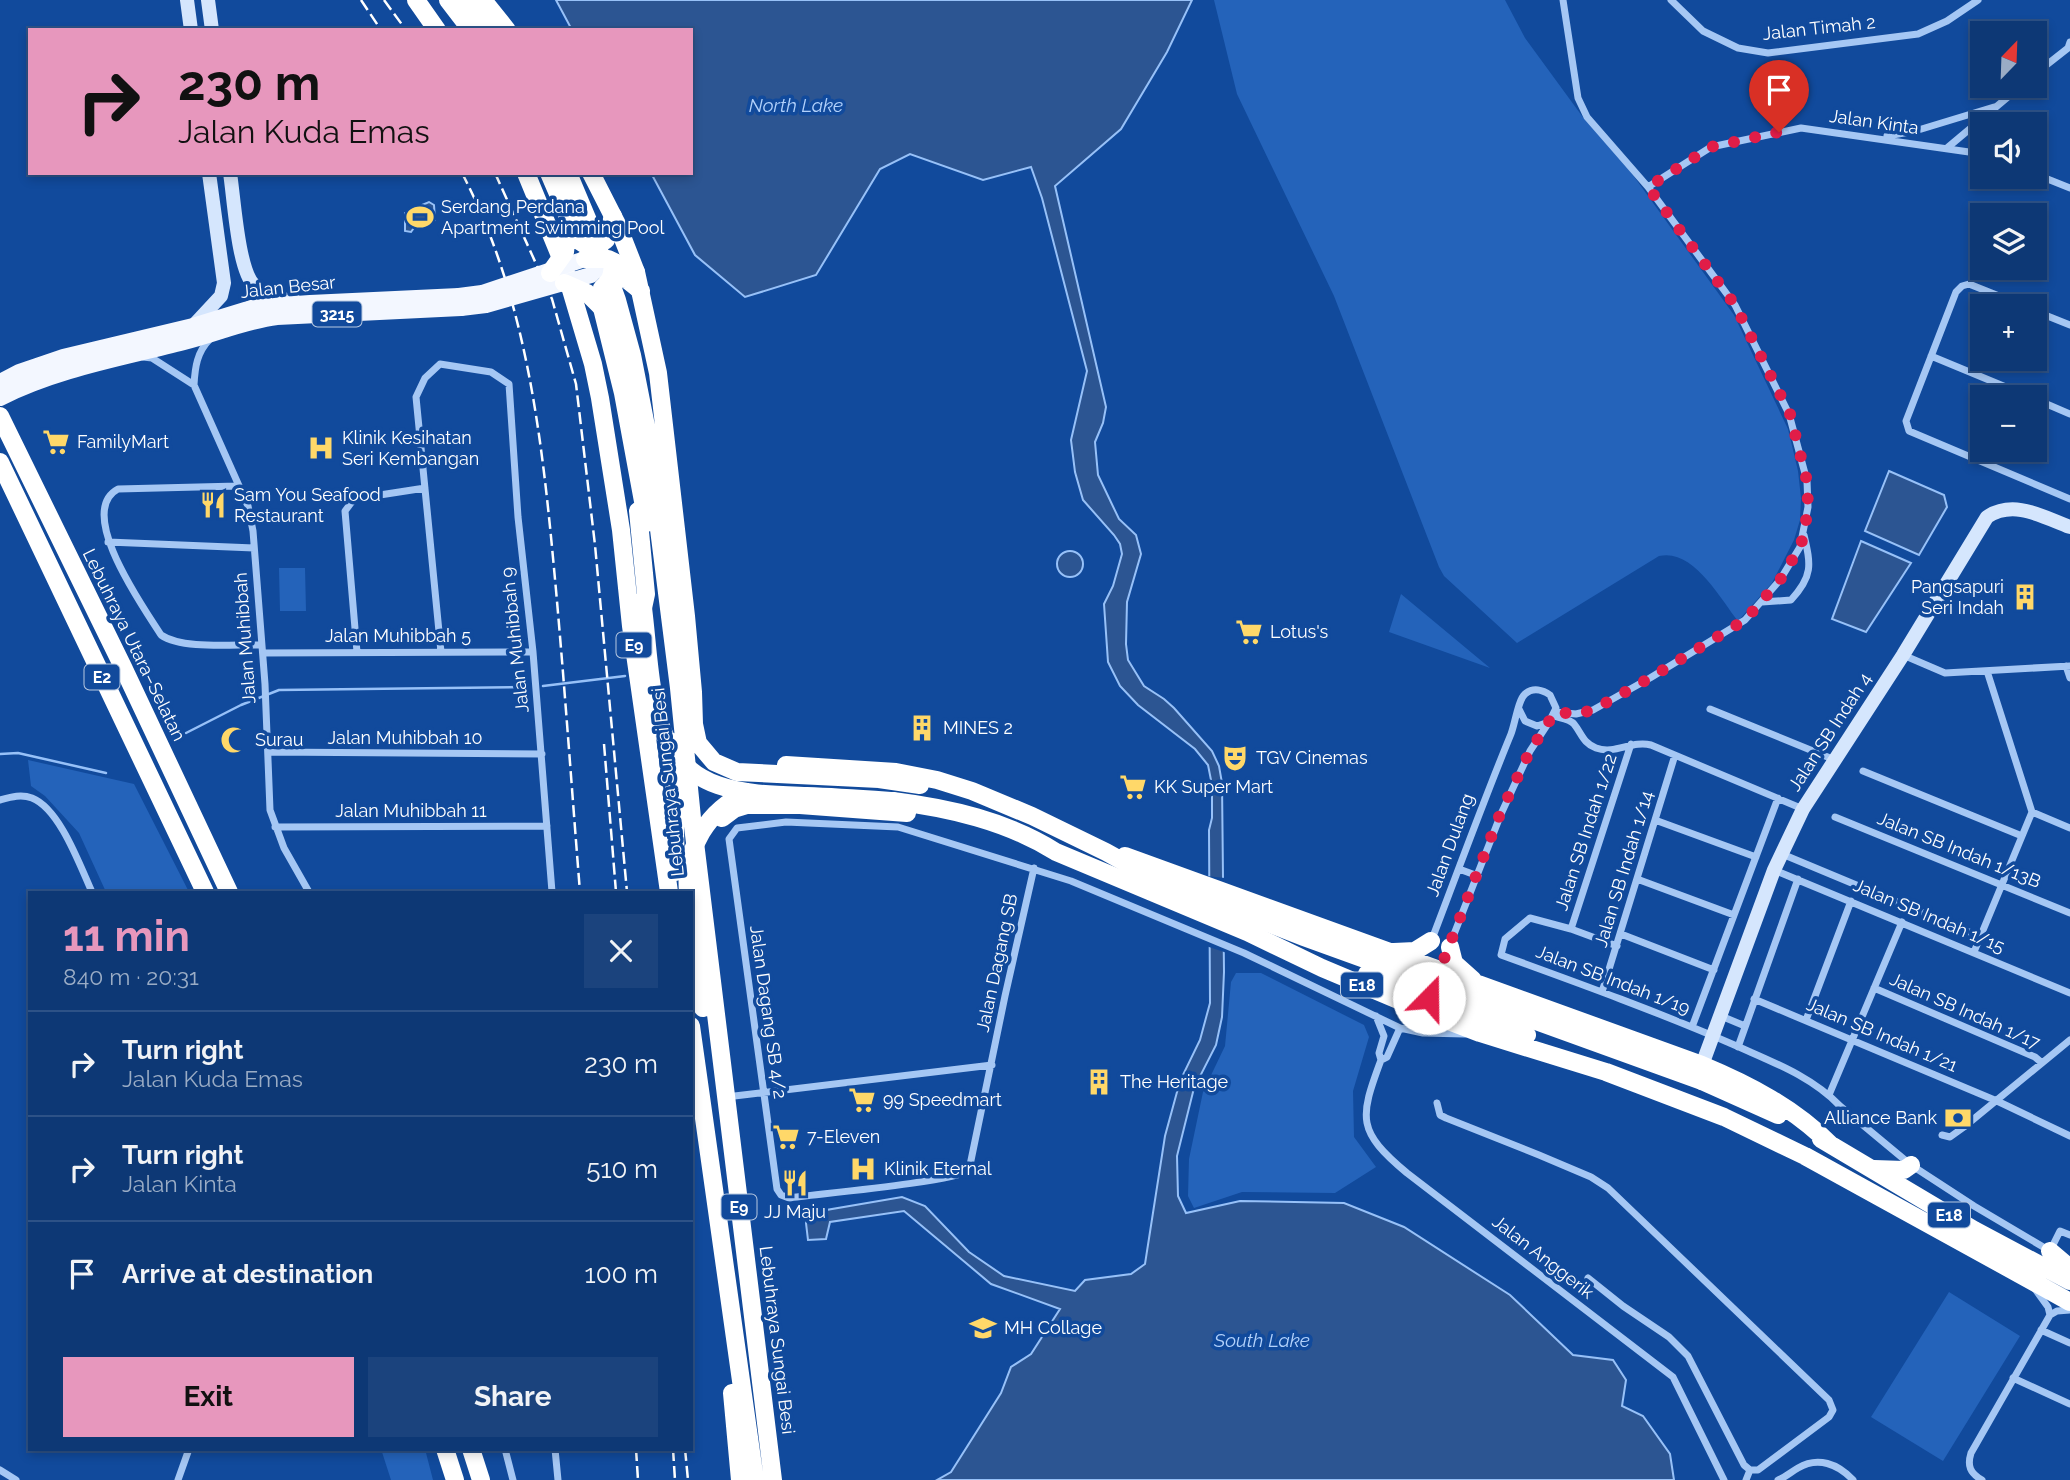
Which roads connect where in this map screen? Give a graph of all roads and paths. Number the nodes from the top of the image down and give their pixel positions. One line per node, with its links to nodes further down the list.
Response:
1 (187, 0): 10 (street)
2 (208, 0): 11 (street)
3 (416, 0): 12 (highway)
4 (447, 0): 13 (highway)
5 (465, 0): 14 (highway)
6 (483, 0): 15 (highway)
7 (1563, 0): 32 (street)
8 (1671, 0): 9 (street, Jalan Timah 2)
9 (1978, 0)
10 (191, 28)
11 (212, 28)
12 (436, 28)
13 (469, 28)
14 (486, 28)
15 (505, 28)
16 (2070, 42): 17 (street)
17 (2048, 63)
18 (2006, 98): 19 (street)
19 (1994, 107): 20 (street); 22 (street)
20 (1988, 112)
21 (1970, 128): 23 (street)
22 (1878, 137): 23 (street, Jalan Kinta); 32 (street, Jalan Kinta)
23 (1947, 148): 24 (street, Jalan Kinta)
24 (1970, 151)
25 (209, 175): 46 (street)
26 (230, 175): 42 (street)
27 (527, 175): 55 (highway, Lebuhraya Sungai Besi / E9)
28 (550, 175): 35 (highway)
29 (569, 175): 69 (highway, Lebuhraya Sungai Besi / E9)
30 (592, 175): 34 (highway)
31 (2047, 178): 33 (street)
32 (1648, 187): 66 (street)
33 (2070, 188)
34 (613, 216): 35 (highway, bridge); 37 (highway)
35 (568, 217): 38 (highway, bridge)
36 (585, 259): 37 (highway, bridge); 38 (main road, Jalan Besar, bridge)
37 (636, 272): 39 (highway, bridge)
38 (557, 278): 41 (main road, Jalan Besar / 3215, bridge); 43 (highway, bridge)
39 (641, 291): 43 (highway, bridge); 64 (highway)
40 (1994, 294): 49 (street)
41 (460, 302): 42 (main road, Jalan Besar / 3215); 47 (main road, Jalan Besar / 3215)
42 (310, 303): 46 (main road, Jalan Besar / 3215)
43 (601, 308): 60 (highway)
44 (2047, 316): 45 (street)
45 (2070, 325)
46 (193, 326): 50 (main road, Jalan Besar / 3215)
47 (215, 334): 48 (main road, Jalan Besar / 3215); 52 (street)
48 (130, 356): 50 (main road, Jalan Besar / 3215); 52 (street)
49 (1931, 356): 53 (street); 63 (street)
50 (21, 379): 51 (main road, Jalan Besar / 3215); 54 (main road, Jalan Besar / 3215)
51 (0, 382)
52 (194, 385): 61 (street, Jalan Muhibbah)
53 (2001, 385)
54 (0, 398)
55 (600, 398): 71 (highway); 116 (highway, Lebuhraya Sungai Besi / E9)
56 (2047, 405): 57 (street)
57 (2070, 414)
58 (0, 416): 113 (highway, Lebuhraya Utara–Selatan / E2)
59 (0, 462): 112 (highway, E2)
60 (639, 483): 71 (highway); 117 (highway)
61 (238, 486): 67 (street); 68 (street, Jalan Muhibbah)
62 (425, 488): 73 (street); 74 (street); 75 (street, Jalan Muhibbah 9)
63 (2070, 499)
64 (674, 516): 69 (highway); 80 (highway)
65 (2070, 527): 76 (street, Jalan SB Indah 4)
66 (1804, 534): 70 (street); 70 (street)
67 (108, 542): 68 (street); 72 (street, Jalan Muhibbah 5)
68 (254, 548): 72 (street, Jalan Muhibbah)
69 (667, 587): 118 (highway, Lebuhraya Sungai Besi / E9)
70 (1762, 602): 83 (street)
71 (643, 608): 100 (highway, bridge)
72 (262, 649): 73 (street, Jalan Muhibbah 5); 85 (street, Jalan Muhibbah)
73 (357, 652): 74 (street, Jalan Muhibbah 5)
74 (441, 652): 75 (street, Jalan Muhibbah 5)
75 (533, 652): 86 (street, Jalan Muhibbah 9)
76 (1903, 655): 78 (street); 88 (street, Jalan SB Indah 4)
77 (2068, 666): 78 (street); 79 (street)
78 (1987, 671): 93 (street)
79 (2070, 678)
80 (693, 692): 109 (highway, bridge); 131 (highway)
81 (1519, 709): 83 (street); 83 (street); 104 (street, Jalan Dulang)
82 (1710, 709): 88 (street)
83 (1553, 717): 84 (street); 106 (street, Jalan Dulang)
84 (1631, 744): 87 (street); 123 (street, Jalan SB Indah 1/22)
85 (269, 752): 86 (street, Jalan Muhibbah 10); 97 (street, Jalan Muhibbah)
86 (542, 754): 96 (street, Jalan Muhibbah 9)
87 (1675, 755): 90 (street); 95 (street, Jalan SB Indah 1/14)
88 (1835, 760): 92 (street, Jalan SB Indah 4)
89 (1863, 771): 99 (street)
90 (1778, 798): 92 (street); 102 (street)
91 (0, 800): 111 (street)
92 (1803, 809): 101 (street, Jalan SB Indah 4)
93 (2032, 812): 98 (street); 99 (street)
94 (1835, 817): 110 (street, Jalan SB Indah 1/13B)
95 (1656, 820): 102 (street); 107 (street, Jalan SB Indah 1/14)
96 (547, 826): 97 (street, Jalan Muhibbah 11); 115 (street, Jalan Muhibbah 9)
97 (275, 827): 114 (street, Jalan Muhibbah)
98 (2070, 828)
99 (2022, 836): 110 (street)
100 (1056, 852): 118 (highway); 124 (highway, E18)
101 (1782, 854): 105 (street, Jalan SB Indah 4); 127 (street)
102 (1756, 857): 121 (street)
103 (1034, 868): 145 (street); 159 (street, Jalan Dagang SB); 161 (street, Jalan Dagang SB 4/2)
104 (1459, 869): 106 (street); 128 (street, Jalan Dulang)
105 (1774, 870): 108 (street, Jalan SB Indah 1/15); 146 (street, Jalan SB Indah 4)
106 (1478, 876): 130 (street, Jalan Dulang)
107 (1637, 879): 121 (street); 126 (street, Jalan SB Indah 1/14)
108 (1798, 879): 119 (street, Jalan SB Indah 1/15); 143 (street)
109 (1158, 881): 118 (highway, bridge); 160 (highway, E18, bridge)
110 (2002, 885): 120 (street, Jalan SB Indah 1/13B); 127 (street)
111 (92, 891)
112 (205, 891)
113 (229, 891)
114 (308, 891)
115 (552, 891)
116 (669, 891)
117 (679, 891)
118 (695, 892): 163 (highway, Lebuhraya Sungai Besi / E9)
119 (1851, 901): 122 (street, Jalan SB Indah 1/15); 147 (street)
120 (2070, 913)
121 (1734, 915): 134 (street)
122 (1902, 922): 132 (street, Jalan SB Indah 1/15); 138 (street)
123 (1572, 929): 129 (street); 140 (street, Jalan SB Indah 1/19)
124 (1247, 932): 136 (highway); 151 (highway, E18)
125 (693, 934): 180 (highway)
126 (1621, 934): 129 (street, Jalan SB Indah 1/14); 134 (street)
127 (1981, 937): 132 (street)
128 (1431, 941): 131 (highway); 133 (street, Jalan Dulang)
129 (1617, 946): 140 (street, Jalan SB Indah 1/14)
130 (1450, 947): 135 (street, Jalan Dulang); 137 (highway)
131 (1380, 949): 133 (highway); 136 (highway)
132 (1975, 953): 141 (street, Jalan SB Indah 1/15)
133 (1421, 964): 135 (highway); 139 (street, Jalan Dulang)
134 (1714, 970): 149 (street)
135 (1440, 971): 137 (highway); 142 (street, Jalan Dulang)
136 (1370, 976): 139 (highway)
137 (1475, 984): 144 (highway); 160 (highway)
138 (1874, 989): 153 (street); 158 (street, Jalan SB Indah 1/17)
139 (1410, 991): 142 (highway)
140 (1602, 992): 149 (street, Jalan SB Indah 1/19)
141 (2070, 993)
142 (1429, 998): 144 (highway)
143 (1754, 999): 147 (street, Jalan SB Indah 1/21); 148 (street)
144 (1456, 1009): 168 (highway)
145 (1376, 1016): 150 (street); 157 (street, Jalan Anggerik)
146 (1721, 1016): 148 (street); 152 (street, Jalan SB Indah 4)
147 (1806, 1020): 153 (street, Jalan SB Indah 1/21)
148 (1745, 1026): 156 (street)
149 (1692, 1027): 152 (street, Jalan SB Indah 1/19)
150 (1400, 1028): 151 (street); 157 (street, Jalan Anggerik)
151 (1480, 1033): 168 (highway, E18)
152 (1714, 1036): 156 (street, Jalan SB Indah 1/19); 160 (street, Jalan SB Indah 4)
153 (1852, 1040): 162 (street); 164 (street, Jalan SB Indah 1/21)
154 (2070, 1040): 158 (street)
155 (693, 1041): 174 (highway, E9)
156 (1738, 1047): 162 (street, Jalan SB Indah 1/19)
157 (1381, 1060): 206 (street, Jalan Anggerik)
158 (2042, 1063): 164 (street)
159 (992, 1065): 161 (street); 171 (street, Jalan Dagang SB)
160 (1702, 1073): 170 (highway, E18)
161 (763, 1093): 163 (street); 171 (street, Jalan Dagang SB 4/2)
162 (1829, 1095): 169 (street, Jalan SB Indah 1/19)
163 (725, 1097): 187 (highway, Lebuhraya Sungai Besi / E9)
164 (1997, 1101): 166 (street); 167 (street, Jalan SB Indah 1/21)
165 (1437, 1103): 194 (street)
166 (1942, 1135)
167 (2070, 1136)
168 (1805, 1156): 177 (highway, E18)
169 (1911, 1165): 170 (highway); 173 (street, Jalan SB Indah 1/19)
170 (1870, 1169): 178 (highway, E18)
171 (780, 1195)
172 (2070, 1236): 173 (street)
173 (2050, 1251): 175 (highway)
174 (724, 1256): 180 (highway, E9); 202 (highway)
175 (2070, 1268)
176 (1588, 1278): 194 (street)
177 (2026, 1279): 179 (highway, E18); 182 (street)
178 (2070, 1281)
179 (2070, 1302)
180 (731, 1304): 203 (highway, E9)
181 (2070, 1310): 182 (street)
182 (2050, 1315): 183 (street)
183 (2041, 1330): 184 (street); 185 (street)
184 (2070, 1343)
185 (2013, 1378): 186 (street); 209 (street)
186 (2070, 1404)
187 (768, 1438): 204 (highway, Lebuhraya Sungai Besi / E9); 205 (highway)
188 (188, 1451): 197 (street)
189 (446, 1451): 198 (highway)
190 (472, 1451): 199 (highway)
191 (506, 1451): 200 (street)
192 (555, 1451): 201 (street)
193 (0, 1470): 196 (street)
194 (1750, 1471): 207 (street)
195 (1782, 1479): 208 (street)
196 (16, 1480)
197 (178, 1480)
198 (455, 1480)
199 (481, 1480)
200 (513, 1480)
201 (558, 1480)
202 (740, 1480)
203 (755, 1480)
204 (773, 1480)
205 (781, 1480)
206 (1724, 1480)
207 (1746, 1480)
208 (1853, 1480)
209 (1982, 1480)

